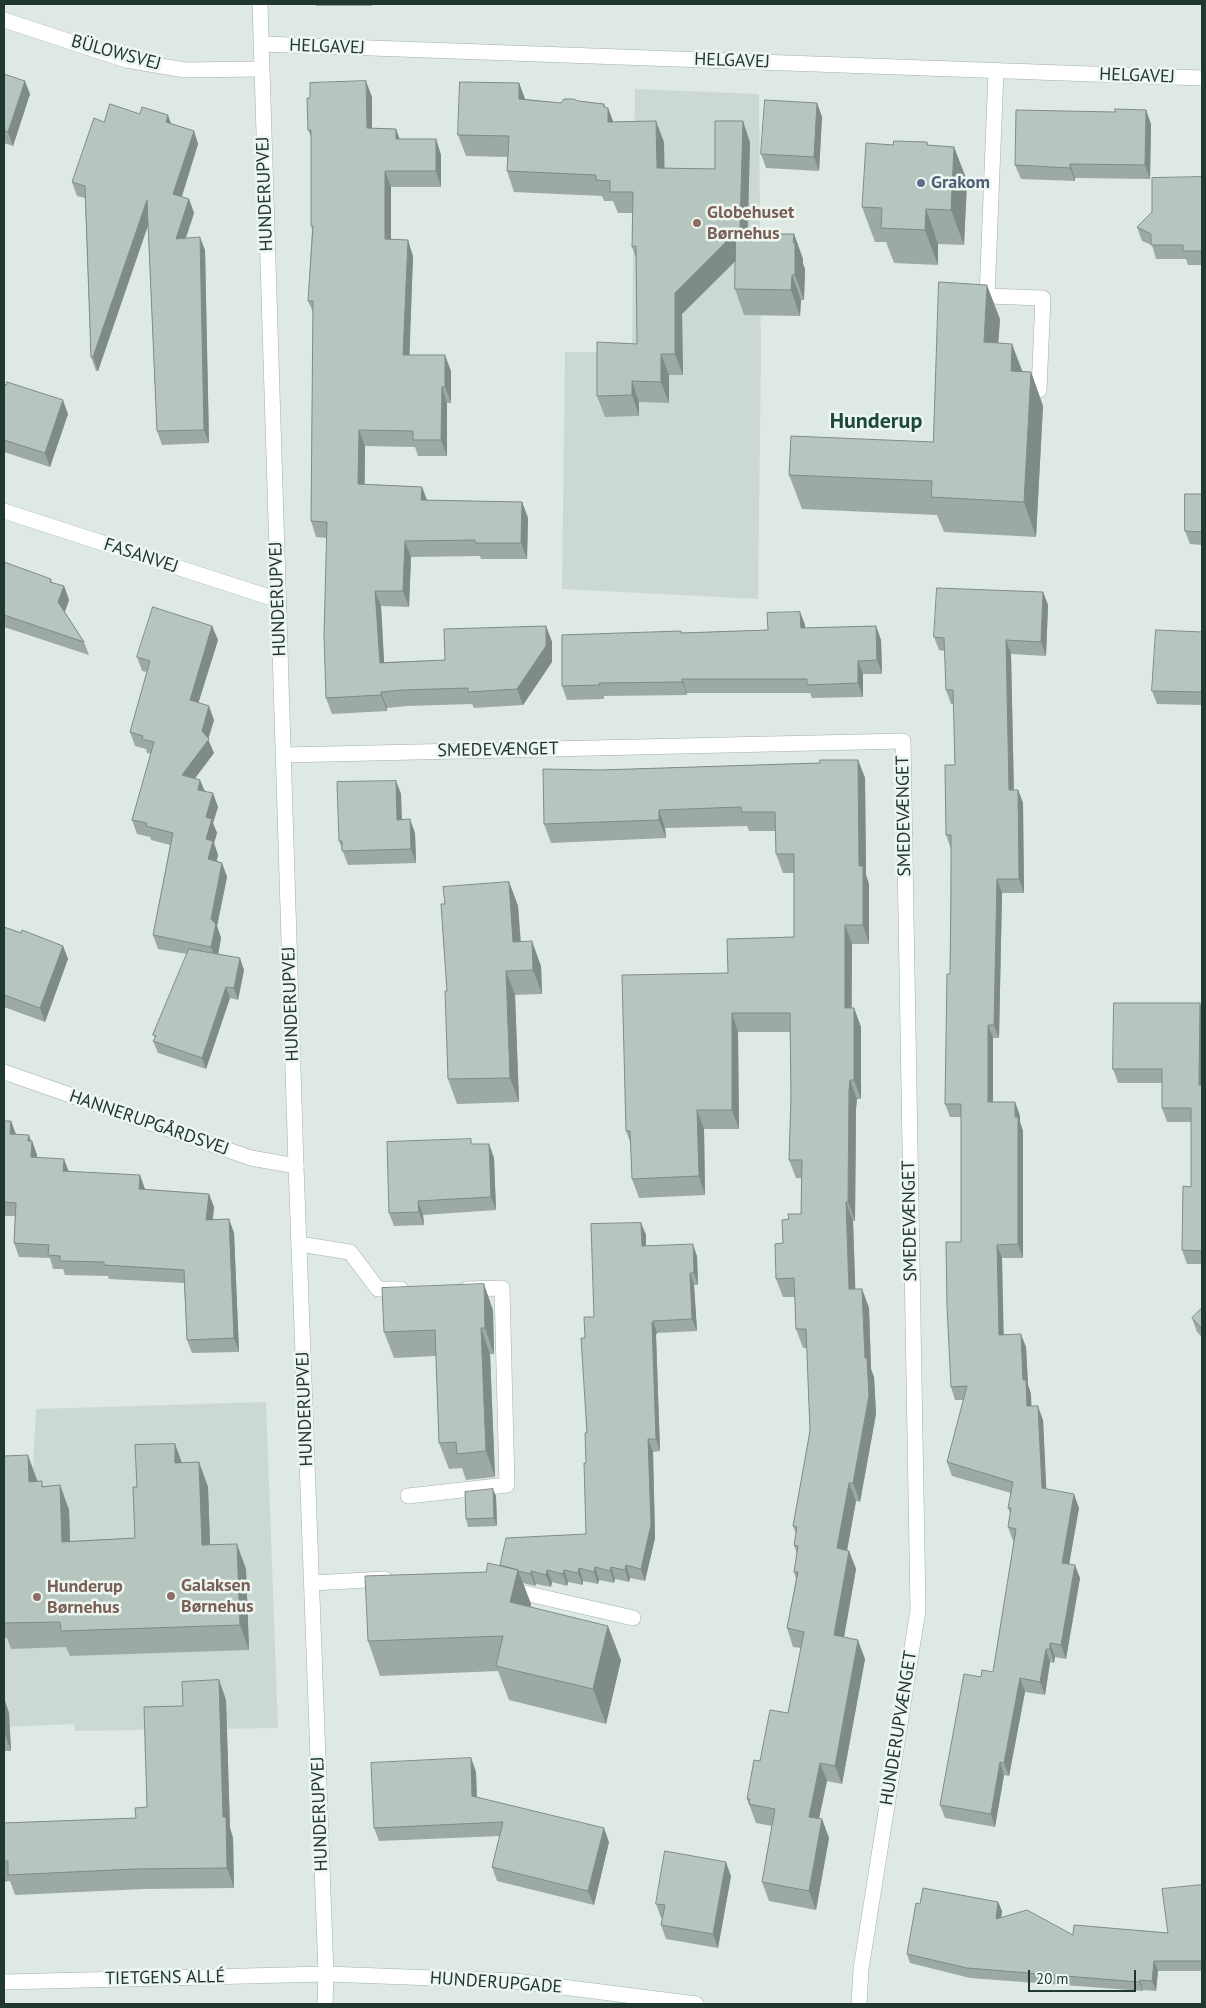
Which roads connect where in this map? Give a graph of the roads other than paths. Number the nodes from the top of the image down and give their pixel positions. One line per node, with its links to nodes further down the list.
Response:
1 (260, 4): 3 (street, HUNDERUPVEJ)
2 (4, 20): 4 (street, BÜLOWSVEJ)
3 (262, 44): 4 (street, HUNDERUPVEJ); 5 (street, HELGAVEJ)
4 (262, 69): 9 (street, HUNDERUPVEJ)
5 (996, 71): 6 (street, HELGAVEJ); 7 (street)
6 (1202, 78)
7 (1040, 390)
8 (4, 511): 9 (street, FASANVEJ)
9 (278, 600): 10 (street, HUNDERUPVEJ)
10 (284, 755): 12 (street, HUNDERUPVEJ); 16 (street, SMEDEVÆNGET)
11 (4, 1072): 12 (street, HANNERUPGÅRDSVEJ)
12 (296, 1166): 13 (street, HUNDERUPVEJ)
13 (299, 1244): 14 (street); 19 (street, HUNDERUPVEJ)
14 (416, 1289)
15 (454, 1289): 17 (street)
16 (914, 1450): 26 (street, HUNDERUPVÆNGET)
17 (408, 1496)
18 (397, 1579): 19 (street)
19 (312, 1583): 22 (street, HUNDERUPVEJ)
20 (496, 1586): 21 (street)
21 (632, 1618)
22 (326, 1974): 23 (street, TIETGENS ALLÉ); 24 (street, HUNDERUPVEJ); 25 (street, HUNDERUPGADE)
23 (4, 1982)
24 (325, 2004)
25 (696, 2004)
26 (859, 2004)

